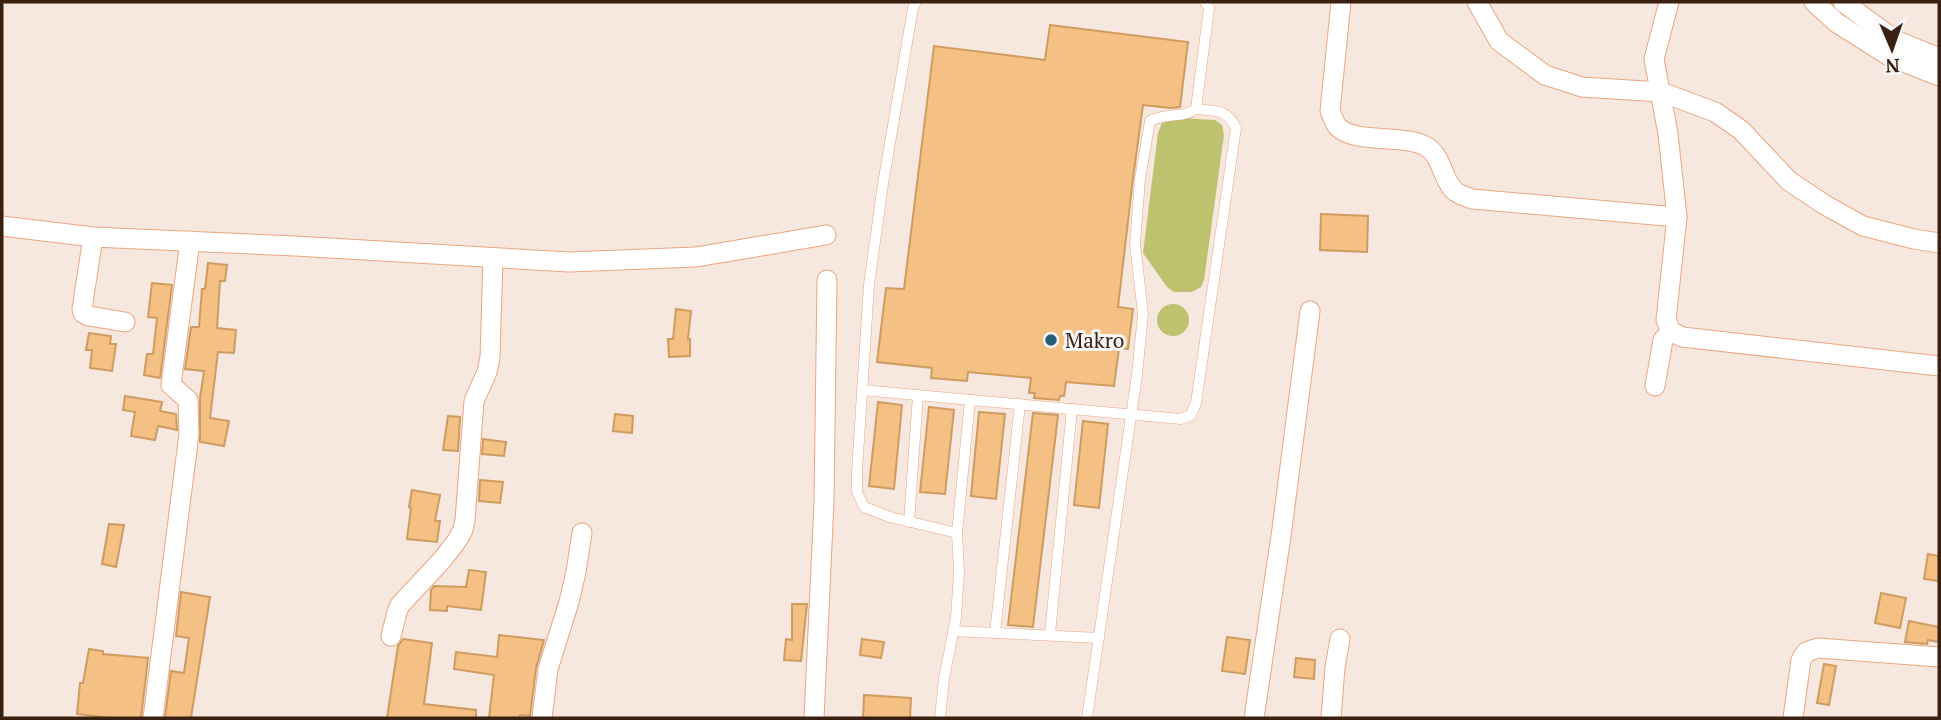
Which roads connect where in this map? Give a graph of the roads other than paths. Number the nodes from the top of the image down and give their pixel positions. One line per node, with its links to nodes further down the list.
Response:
1 (916, 2): 25 (lane)
2 (1205, 2): 11 (lane)
3 (1340, 2): 12 (street)
4 (1476, 2): 10 (street)
5 (1669, 2): 10 (street)
6 (1814, 2): 9 (street)
7 (1843, 2): 8 (street)
8 (1939, 58)
9 (1939, 76)
10 (1661, 92): 12 (street); 17 (street)
11 (1196, 109): 30 (lane); 30 (lane)
12 (1677, 217): 22 (street)
13 (2, 226): 15 (street)
14 (826, 236): 18 (street)
15 (93, 237): 16 (street); 21 (street)
16 (190, 241): 18 (street); 41 (street)
17 (1939, 243)
18 (494, 258): 37 (street)
19 (827, 280): 43 (street)
20 (1310, 311): 46 (street)
21 (125, 322)
22 (1671, 331): 23 (street); 24 (street)
23 (1939, 366)
24 (1655, 386)
25 (862, 390): 26 (lane); 31 (lane)
26 (918, 395): 27 (lane); 31 (lane)
27 (970, 400): 28 (lane); 33 (lane)
28 (1020, 404): 29 (lane); 35 (lane)
29 (1072, 409): 30 (lane); 36 (lane)
30 (1132, 415): 38 (lane)
31 (909, 522): 33 (lane)
32 (582, 533): 42 (street)
33 (957, 533): 34 (lane)
34 (953, 631): 35 (lane); 44 (lane)
35 (995, 633): 36 (lane)
36 (1049, 634): 38 (lane)
37 (391, 636)
38 (1099, 638): 45 (lane)
39 (1340, 639): 47 (street)
40 (1939, 657): 48 (street)
41 (153, 718)
42 (541, 718)
43 (814, 718)
44 (940, 718)
45 (1087, 718)
46 (1254, 718)
47 (1331, 718)
48 (1793, 718)

